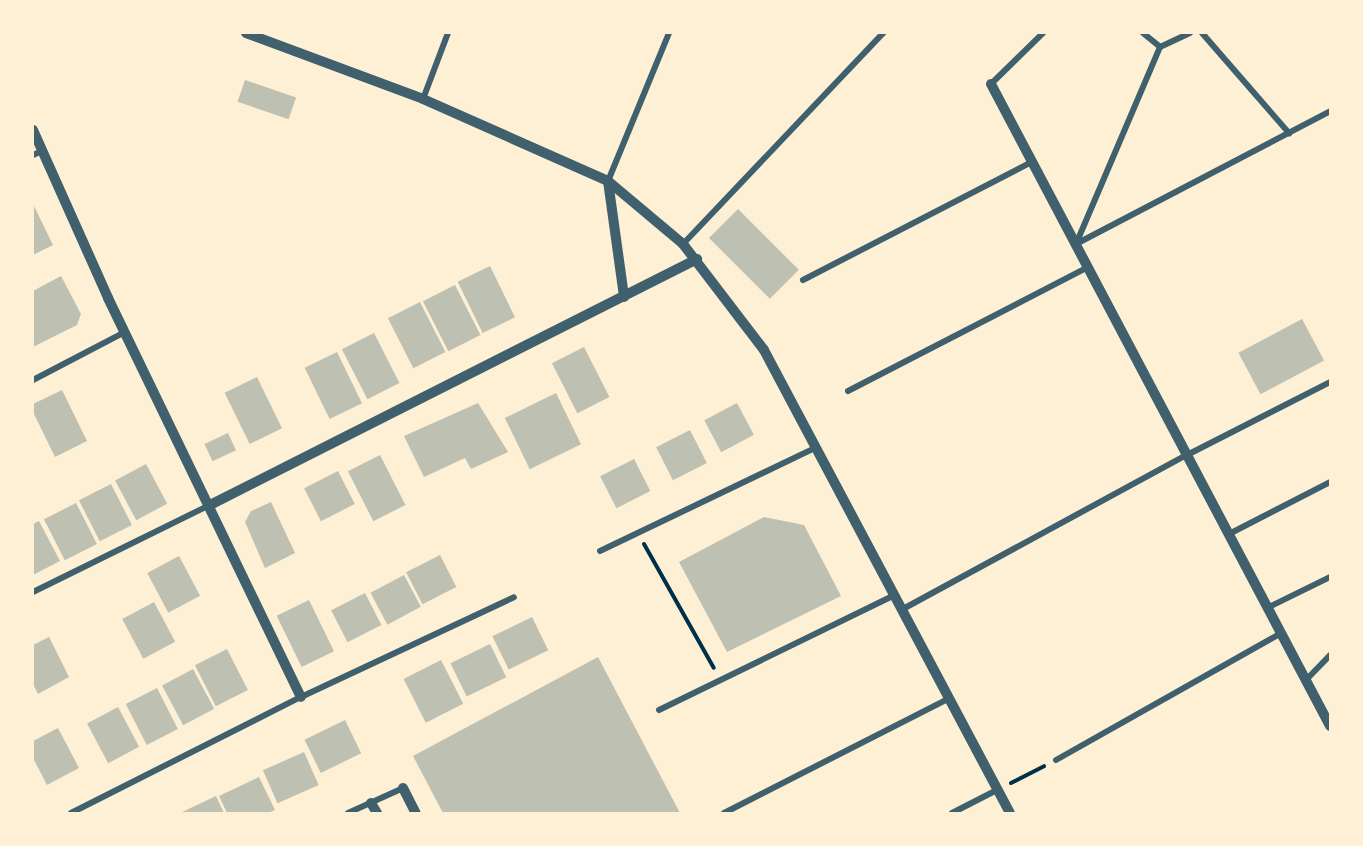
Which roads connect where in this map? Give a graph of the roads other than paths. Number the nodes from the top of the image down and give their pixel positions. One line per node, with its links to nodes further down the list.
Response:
1 (246, 33): 11 (street)
2 (448, 33): 11 (street)
3 (669, 33): 17 (street)
4 (883, 33): 18 (street)
5 (1043, 33): 10 (street)
6 (1143, 33): 9 (street)
7 (1190, 33): 9 (street)
8 (1202, 33): 14 (street)
9 (1160, 47): 19 (street)
10 (991, 84): 16 (street)
11 (423, 99): 17 (street)
12 (1330, 111): 14 (street)
13 (33, 130): 15 (street)
14 (1289, 133): 19 (street)
15 (38, 153): 24 (street)
16 (1032, 162): 19 (street); 22 (street)
17 (608, 181): 18 (street); 23 (street)
18 (684, 244): 20 (street)
19 (1076, 244): 21 (street)
20 (697, 259): 23 (street); 28 (street)
21 (1088, 267): 27 (street); 29 (street)
22 (803, 280)
23 (624, 297): 31 (street)
24 (126, 332): 25 (street); 31 (street)
25 (33, 380)
26 (1330, 382): 29 (street)
27 (848, 391)
28 (815, 448): 33 (street); 36 (street)
29 (1187, 455): 32 (street); 39 (street)
30 (1330, 482): 32 (street)
31 (208, 506): 35 (street); 43 (street)
32 (1229, 534): 38 (street)
33 (600, 551)
34 (1330, 577): 38 (street)
35 (33, 592)
36 (893, 596): 39 (street); 45 (street)
37 (514, 597): 43 (street)
38 (1267, 608): 40 (street)
39 (901, 611): 44 (street)
40 (1281, 633): 42 (street); 47 (street)
41 (1330, 655): 42 (street)
42 (1306, 680): 46 (street)
43 (301, 697): 51 (street)
44 (948, 699): 49 (street); 54 (street)
45 (659, 710)
46 (1330, 726)
47 (1056, 760)
48 (403, 788): 50 (street); 53 (street)
49 (997, 790): 55 (street); 56 (street)
50 (374, 808): 52 (street)
51 (71, 813)
52 (348, 813)
53 (416, 813)
54 (724, 813)
55 (952, 813)
56 (1010, 813)

